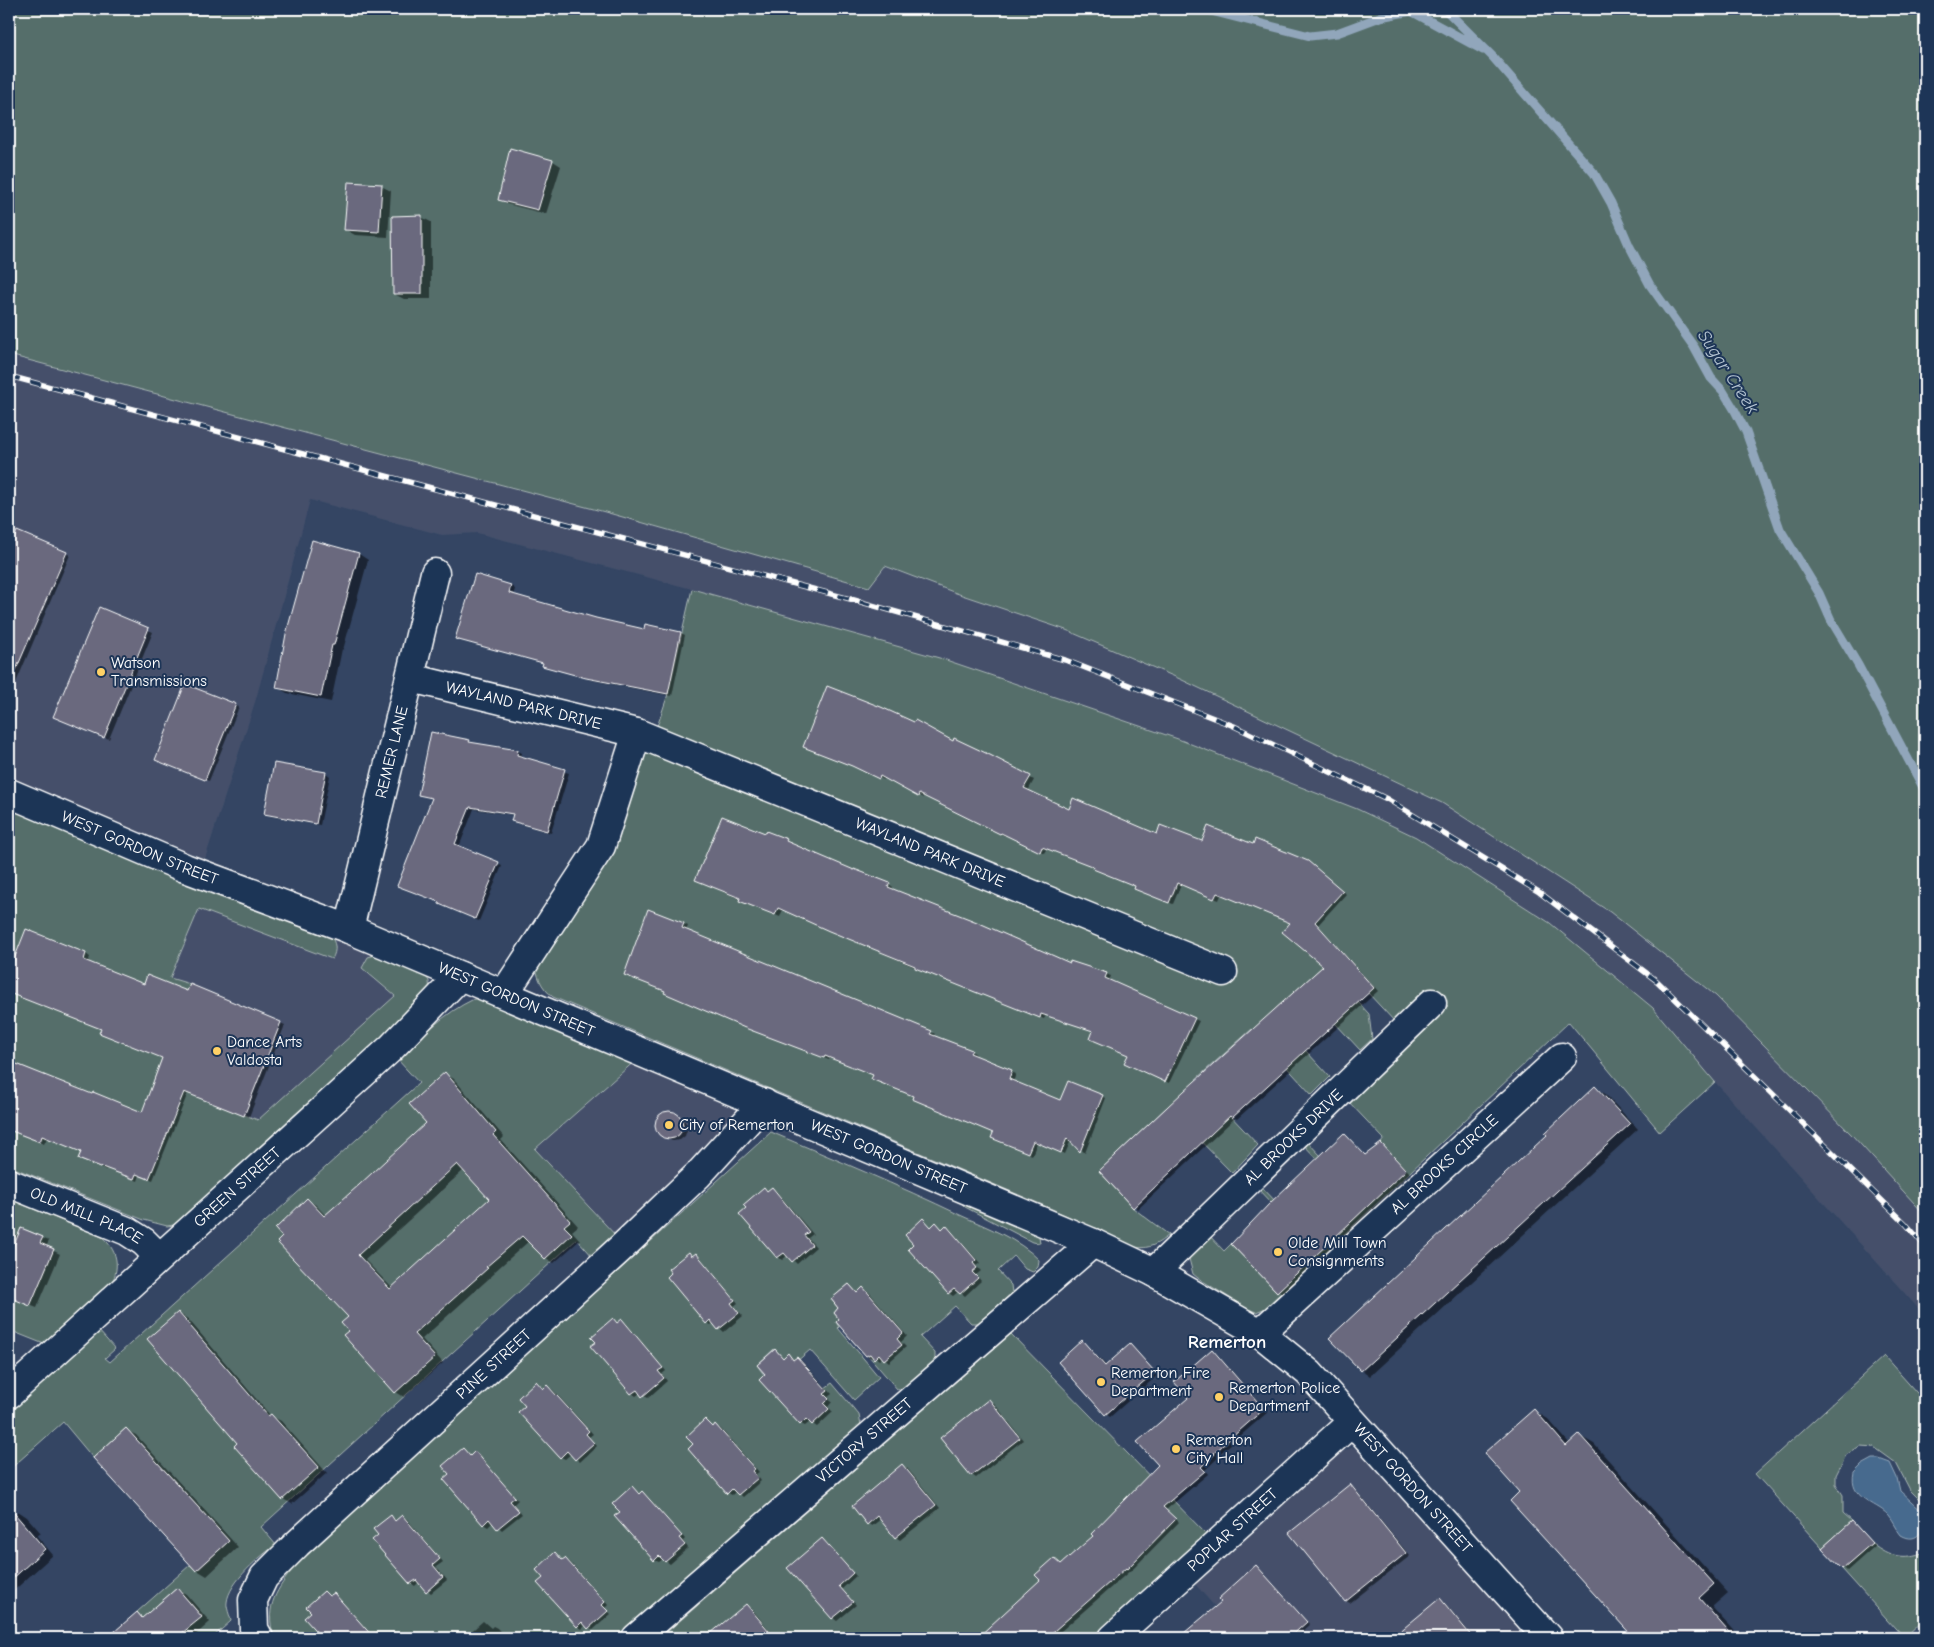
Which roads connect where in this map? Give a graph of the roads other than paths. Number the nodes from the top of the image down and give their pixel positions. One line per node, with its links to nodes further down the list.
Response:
1 (435, 573): 2 (street, REMER LANE)
2 (411, 678): 3 (street, WAYLAND PARK DRIVE); 5 (street, REMER LANE)
3 (637, 733): 6 (street, WAYLAND PARK DRIVE); 8 (street)
4 (9, 793): 5 (street, WEST GORDON STREET)
5 (349, 930): 7 (street, WEST GORDON STREET)
6 (1223, 972)
7 (460, 976): 8 (street, WEST GORDON STREET); 14 (street, GREEN STREET)
8 (504, 994): 11 (street, WEST GORDON STREET)
9 (1432, 1003): 15 (street, AL BROOKS DRIVE)
10 (1562, 1057): 16 (street, AL BROOKS CIRCLE)
11 (764, 1103): 13 (street, WEST GORDON STREET); 19 (street, PINE STREET)
12 (9, 1182): 14 (street, OLD MILL PLACE)
13 (1094, 1244): 15 (street, WEST GORDON STREET); 20 (street, VICTORY STREET)
14 (159, 1256): 17 (street, GREEN STREET)
15 (1154, 1272): 16 (street, WEST GORDON STREET)
16 (1260, 1333): 18 (street, WEST GORDON STREET)
17 (9, 1394)
18 (1352, 1422): 21 (street, POPLAR STREET); 22 (street, WEST GORDON STREET)
19 (259, 1638)
20 (636, 1638)
21 (1113, 1638)
22 (1547, 1638)

